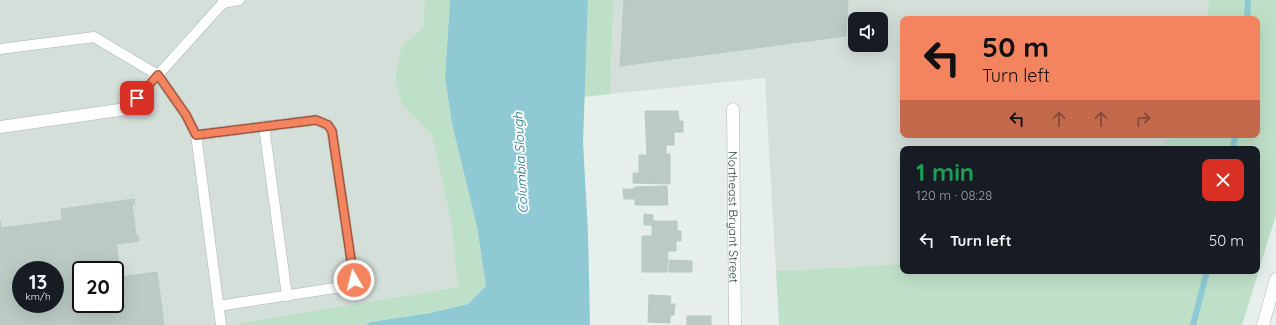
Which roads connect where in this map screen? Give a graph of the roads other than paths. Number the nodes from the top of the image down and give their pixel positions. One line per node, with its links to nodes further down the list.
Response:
1 (239, 0): 2 (lane)
2 (223, 2): 4 (lane)
3 (0, 49): 4 (lane)
4 (158, 75): 7 (street); 8 (lane)
5 (733, 109): 13 (street, Northeast Bryant Street)
6 (264, 126): 8 (lane); 10 (lane); 10 (lane)
7 (0, 127)
8 (196, 135): 11 (lane)
9 (1276, 279): 14 (street)
10 (287, 296): 11 (lane)
11 (218, 306): 12 (lane)
12 (221, 325)
13 (735, 325)
14 (1263, 325)

